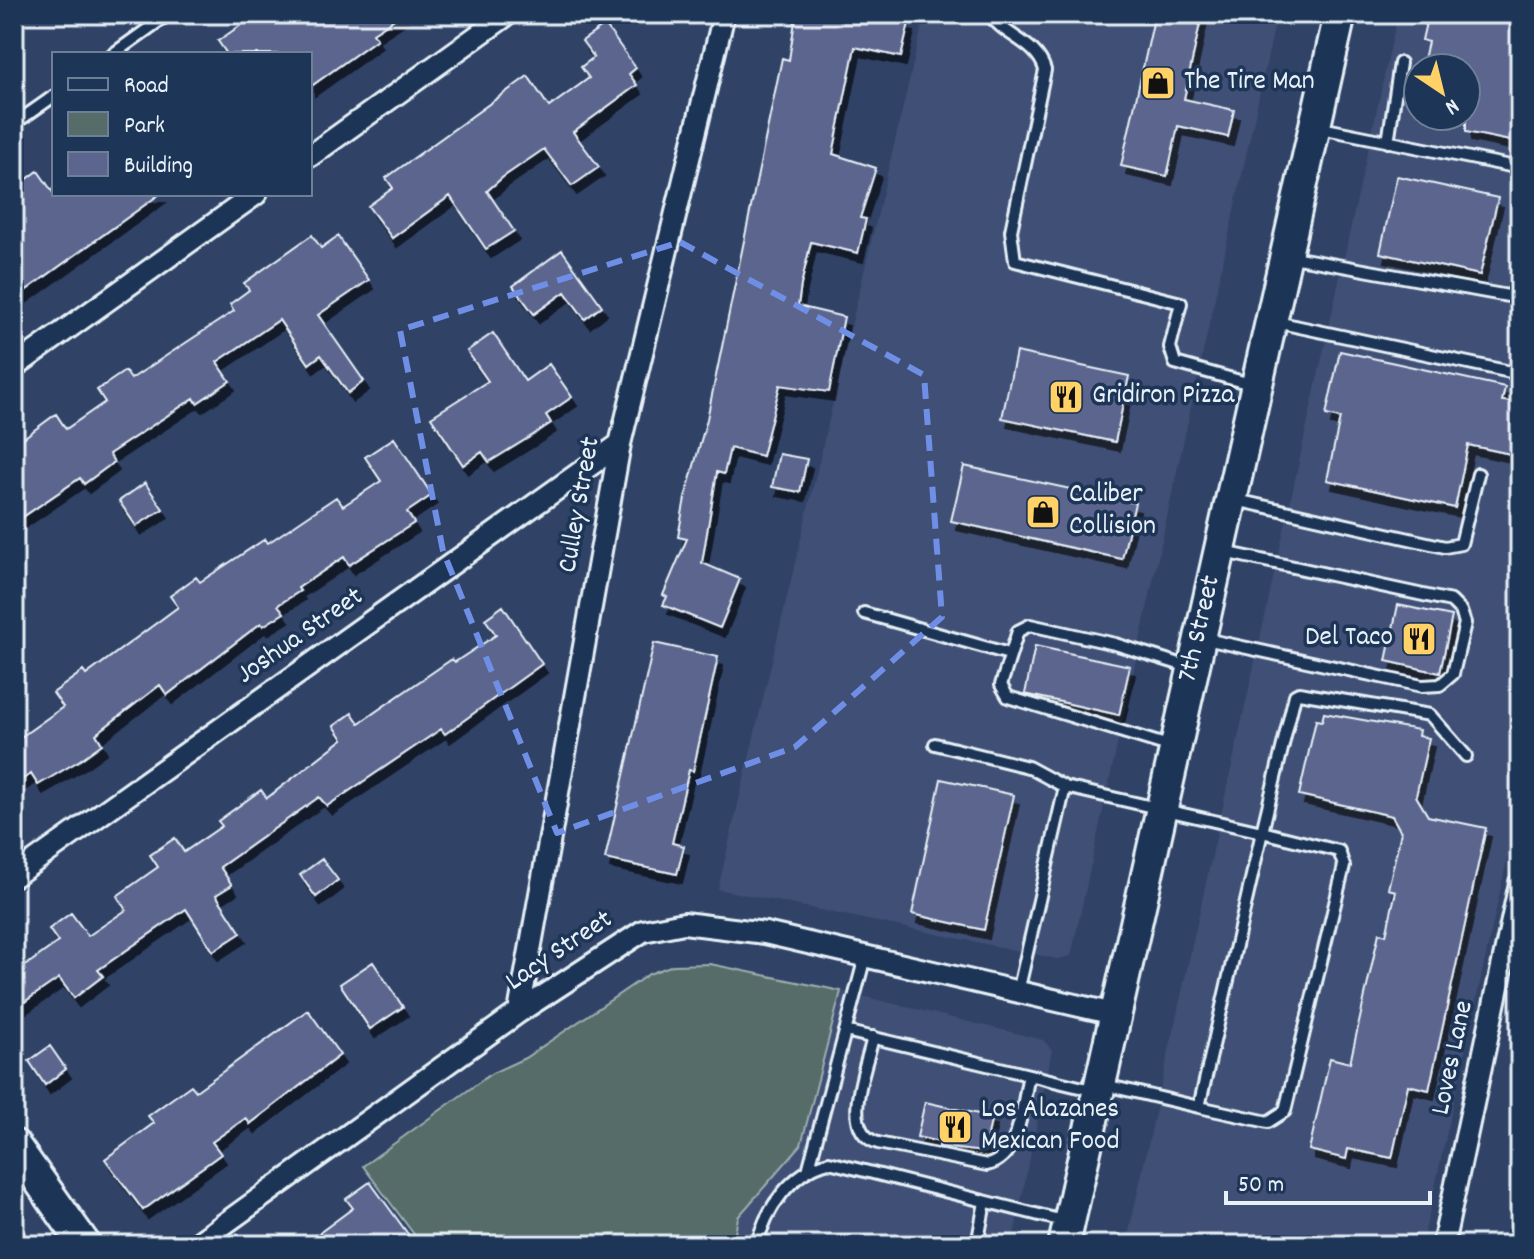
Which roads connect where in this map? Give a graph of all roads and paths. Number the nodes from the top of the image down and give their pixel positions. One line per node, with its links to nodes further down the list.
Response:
1 (169, 14): 6 (lane)
2 (508, 14): 12 (street)
3 (724, 14): 21 (street, Culley Street)
4 (989, 14): 20 (lane)
5 (1340, 14): 10 (main road, 7th Street)
6 (116, 52)
7 (1400, 63): 11 (lane)
8 (52, 97): 9 (lane)
9 (14, 124)
10 (1314, 127): 11 (lane); 15 (main road, 7th Street)
11 (1388, 142): 13 (lane)
12 (312, 155)
13 (1520, 168)
14 (253, 196): 18 (street)
15 (1285, 255): 16 (lane); 17 (main road, 7th Street)
16 (1520, 279)
17 (1270, 321): 19 (lane); 20 (main road, 7th Street)
18 (14, 367)
19 (1520, 374)
20 (1256, 386): 23 (main road, 7th Street)
21 (620, 444): 35 (street, Joshua Street); 39 (street, Culley Street)
22 (1478, 474): 23 (lane)
23 (1230, 498): 24 (main road, 7th Street)
24 (1218, 551): 26 (main road, 7th Street); 26 (lane)
25 (864, 613): 27 (lane)
26 (1199, 638): 28 (main road, 7th Street)
27 (1009, 654): 28 (lane); 30 (lane)
28 (1192, 668): 30 (main road, 7th Street)
29 (935, 744): 32 (lane)
30 (1174, 747): 33 (main road, 7th Street)
31 (1466, 756): 34 (lane)
32 (1065, 787): 33 (lane); 38 (lane)
33 (1160, 809): 34 (lane); 40 (main road, 7th Street)
34 (1262, 832): 45 (lane); 45 (lane)
35 (14, 876)
36 (1520, 883): 54 (street, Loves Lane)
37 (865, 957): 38 (street, Lacy Street); 39 (street, Lacy Street); 41 (lane)
38 (1018, 992): 40 (street, Lacy Street)
39 (519, 1012): 51 (street, Lacy Street)
40 (1114, 1014): 44 (main road, 7th Street)
41 (845, 1031): 42 (lane); 47 (lane)
42 (873, 1037): 43 (lane); 43 (lane)
43 (1029, 1075): 44 (lane)
44 (1098, 1087): 45 (lane); 49 (main road, 7th Street)
45 (1199, 1107)
46 (14, 1145): 50 (main road)
47 (809, 1167): 48 (lane); 52 (lane)
48 (985, 1202): 49 (lane); 53 (lane)
49 (1066, 1234)
50 (85, 1245)
51 (195, 1245)
52 (757, 1245)
53 (977, 1245)
54 (1443, 1245)

